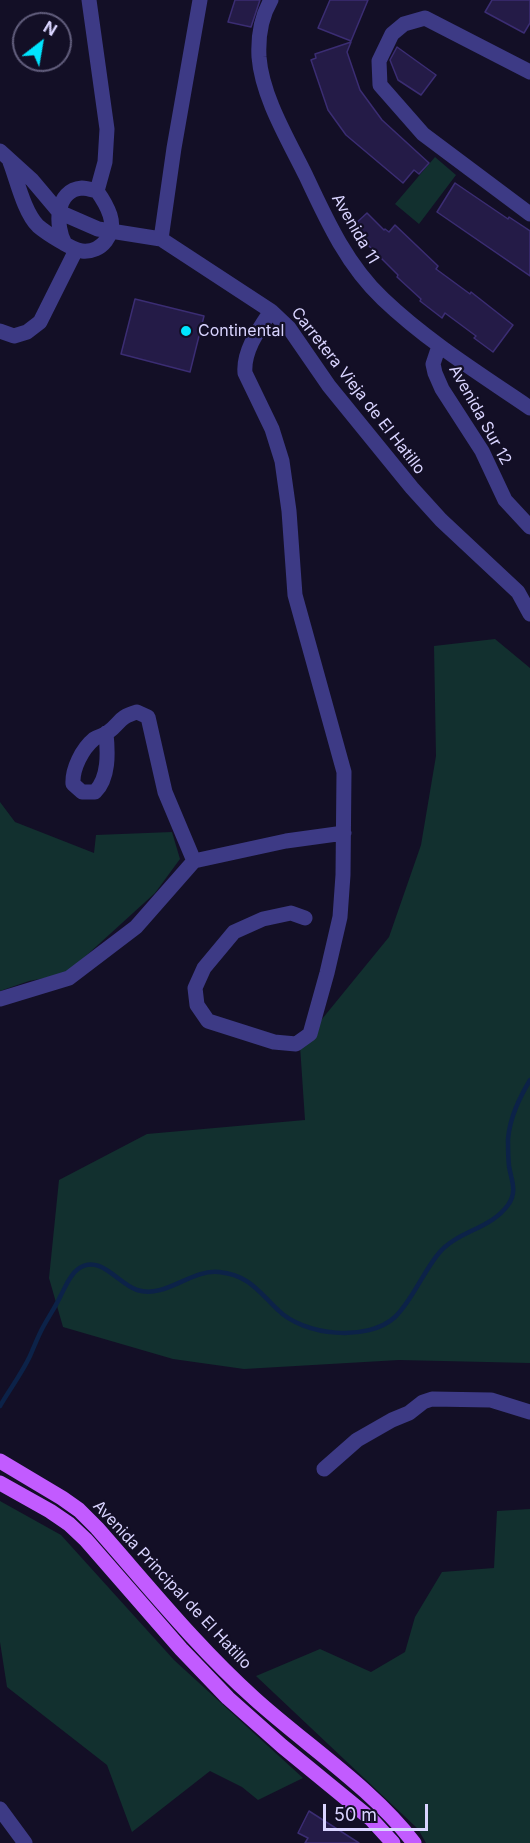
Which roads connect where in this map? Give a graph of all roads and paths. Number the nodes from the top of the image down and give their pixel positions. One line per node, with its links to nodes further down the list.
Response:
1 (89, 0): 6 (street)
2 (200, 0): 10 (street)
3 (271, 0): 14 (street, Avenida 11)
4 (530, 72): 8 (street)
5 (5, 157): 7 (street); 11 (street)
6 (97, 191): 7 (street); 9 (street)
7 (59, 212): 9 (street); 11 (street)
8 (530, 214)
9 (110, 230): 10 (street); 11 (street)
10 (161, 239): 12 (street, Carretera Vieja de El Hatillo)
11 (71, 247): 13 (street)
12 (270, 311): 17 (street, Carretera Vieja de El Hatillo); 19 (street)
13 (0, 331)
14 (439, 346): 15 (street, Avenida 11); 16 (street, Avenida Sur 12)
15 (530, 408)
16 (530, 527)
17 (530, 614)
18 (106, 733): 20 (street)
19 (344, 833): 20 (street); 21 (street)
20 (194, 861): 22 (street)
21 (305, 918)
22 (0, 999)
23 (530, 1412): 25 (street)
24 (0, 1461): 30 (main road, Avenida Principal de El Hatillo)
25 (324, 1469)
26 (0, 1483): 29 (main road, Avenida Principal de El Hatillo)
27 (0, 1809): 28 (street)
28 (25, 1843)
29 (393, 1843)
30 (414, 1843)

